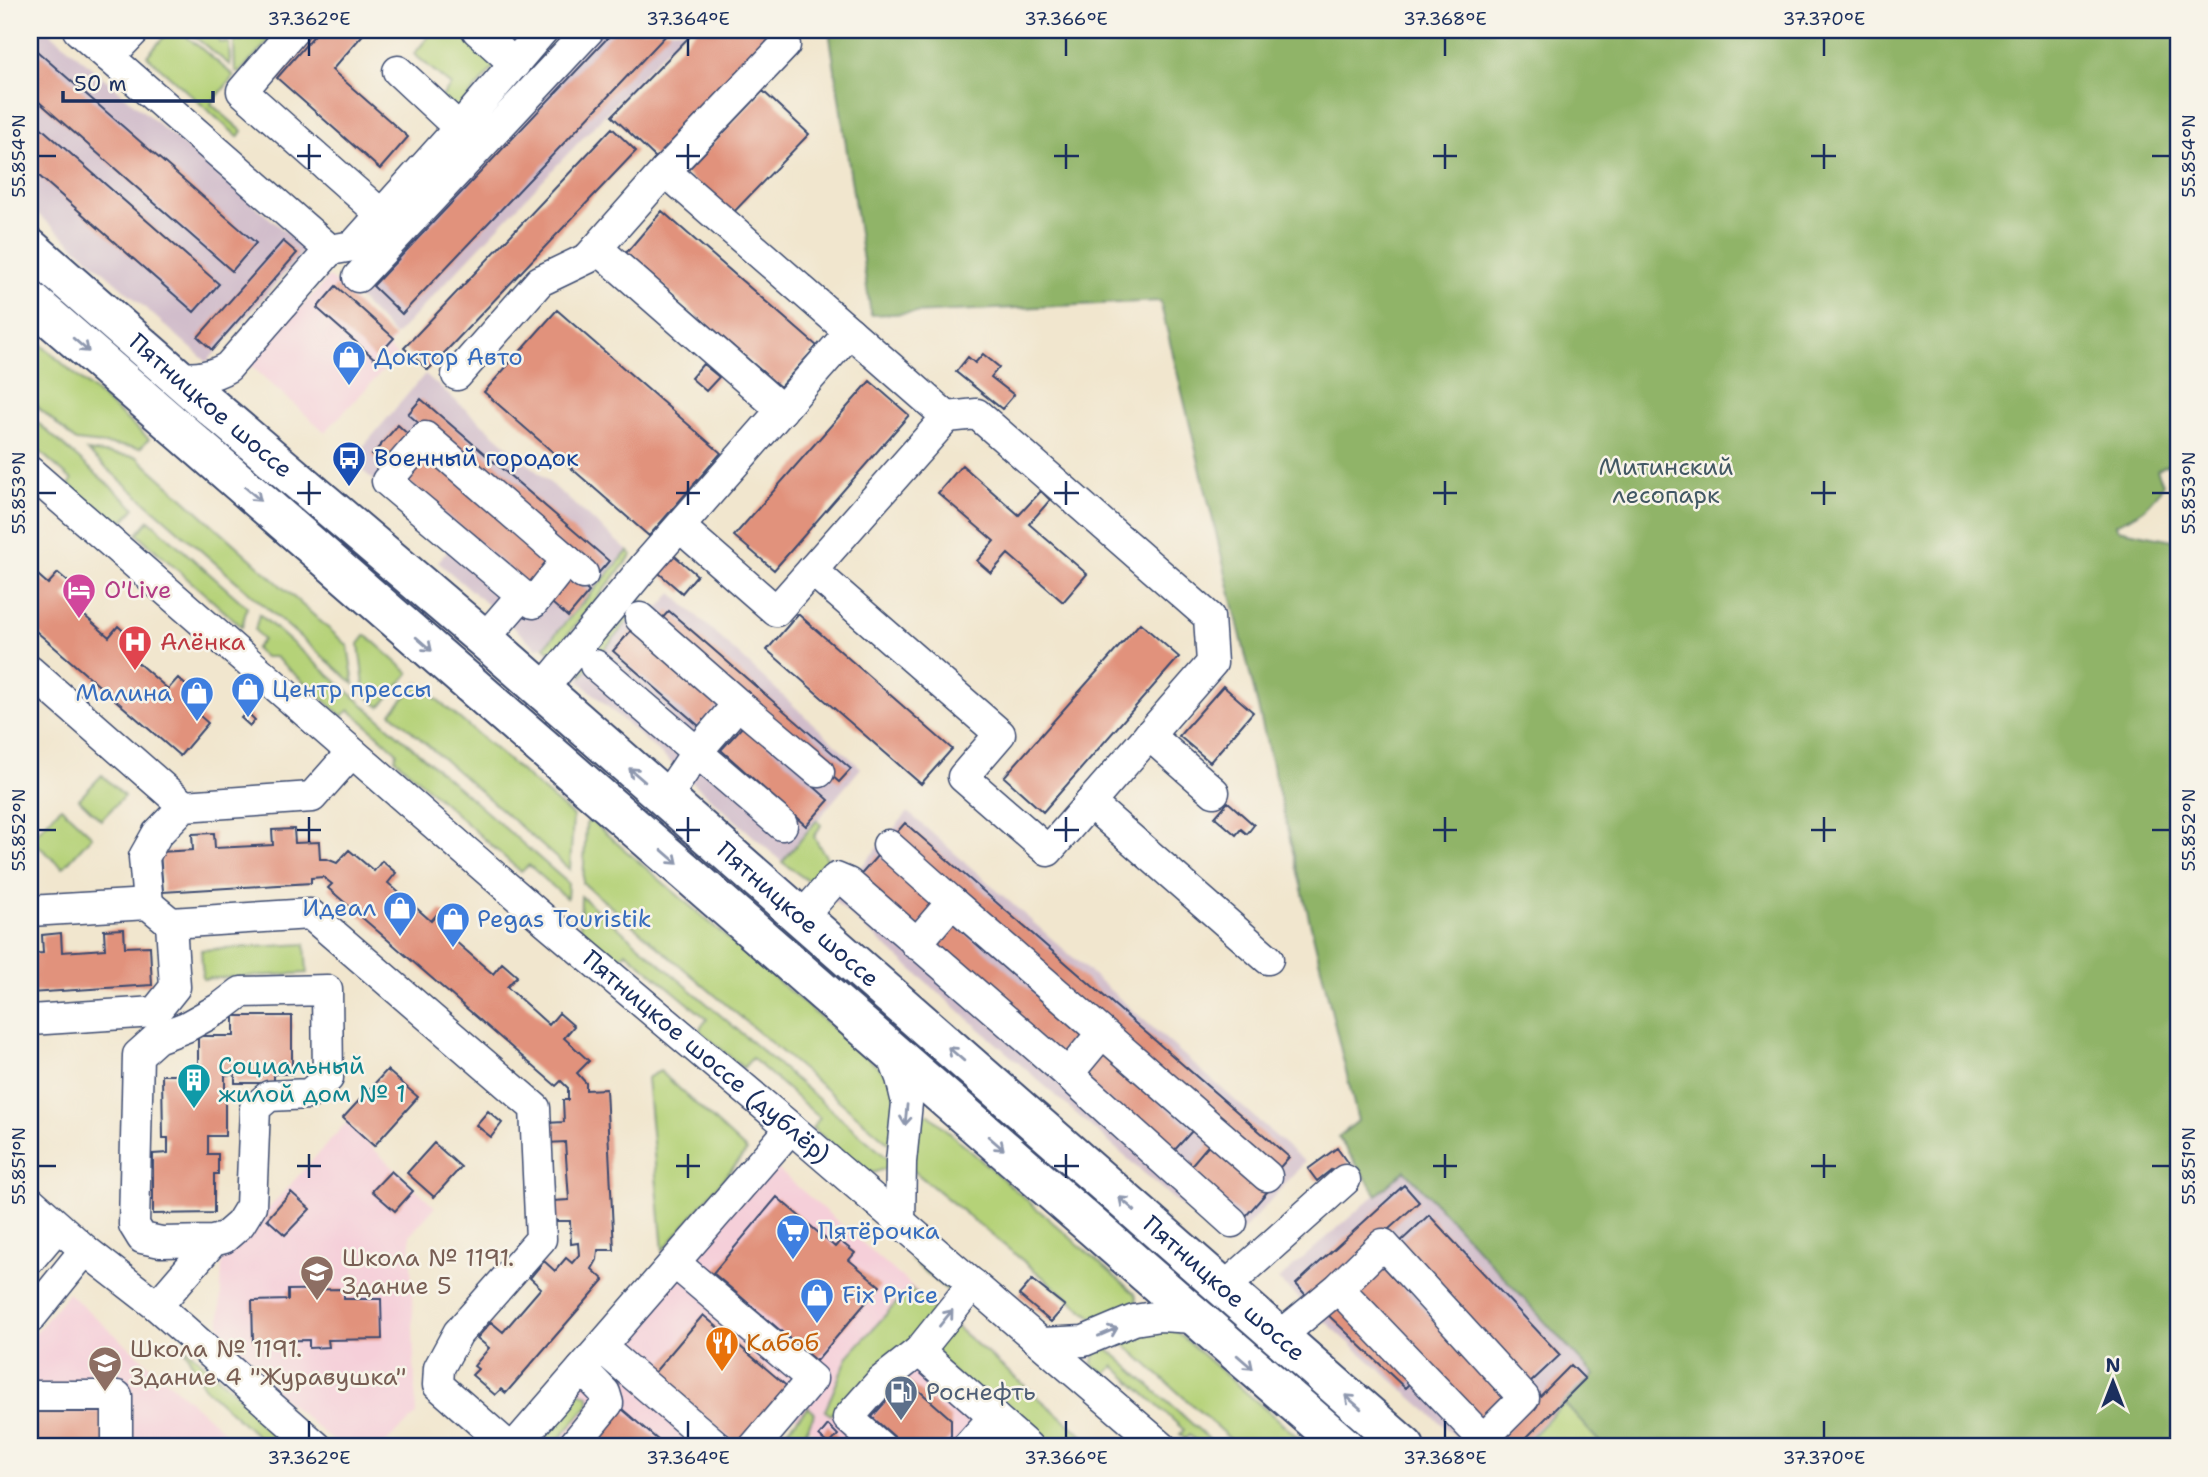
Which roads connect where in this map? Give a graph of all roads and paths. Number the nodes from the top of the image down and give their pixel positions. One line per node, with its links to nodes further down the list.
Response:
1 (78, 30): 8 (street)
2 (135, 30): 8 (street)
3 (294, 30): 13 (street)
4 (477, 30): 9 (street)
5 (543, 30): 9 (street)
6 (589, 30): 17 (street)
7 (785, 45): 12 (street)
8 (109, 57): 16 (street)
9 (514, 64): 11 (street)
10 (398, 71): 11 (street)
11 (459, 128): 13 (street)
12 (665, 171): 15 (street); 19 (street)
13 (382, 215): 16 (street)
14 (30, 248): 22 (main road, Пятницкое шоссе)
15 (597, 248): 21 (street); 23 (street)
16 (330, 250): 20 (street)
17 (358, 277)
18 (30, 300): 55 (main road, Пятницкое шоссе, one-way to 55)
19 (850, 332): 23 (street); 24 (street)
20 (228, 368): 22 (street); 25 (street)
21 (457, 375)
22 (178, 378): 25 (main road, Пятницкое шоссе)
23 (782, 410): 27 (street)
24 (947, 417): 28 (street); 36 (street)
25 (228, 421): 31 (main road, Пятницкое шоссе)
26 (30, 472): 38 (street, Пятницкое шоссе (дублёр))
27 (680, 527): 28 (street); 34 (street)
28 (812, 570): 42 (street)
29 (535, 605): 29 (street); 31 (street)
30 (640, 618): 35 (street)
31 (484, 639): 34 (main road, Пятницкое шоссе)
32 (595, 665): 37 (street)
33 (30, 671): 43 (street)
34 (541, 691): 41 (main road, Пятницкое шоссе, one-way to 34)
35 (738, 704): 37 (street); 39 (street)
36 (1149, 735): 40 (street); 42 (street)
37 (696, 752): 41 (street); 44 (street)
38 (351, 753): 43 (street); 57 (street, Пятницкое шоссе (дублёр))
39 (819, 772)
40 (1214, 792)
41 (666, 799): 49 (main road, Пятницкое шоссе)
42 (1090, 803): 52 (street)
43 (184, 806): 47 (street)
44 (782, 825)
45 (888, 845): 46 (street)
46 (952, 902): 51 (street); 54 (street)
47 (148, 904): 48 (street); 50 (street)
48 (30, 911)
49 (801, 918): 51 (street); 70 (main road, Пятницкое шоссе, one-way to 49)
50 (171, 923): 53 (street); 85 (street)
51 (916, 944): 56 (street)
52 (1268, 959)
53 (30, 1020)
54 (1102, 1032): 56 (street); 58 (street)
55 (890, 1050): 61 (street, one-way to 61); 73 (main road, Пятницкое шоссе, one-way to 73)
56 (1068, 1074): 62 (street)
57 (791, 1128): 61 (street, Пятницкое шоссе (дублёр)); 67 (street)
58 (1267, 1176)
59 (1345, 1180): 70 (street)
60 (30, 1201): 63 (street)
61 (900, 1222): 68 (street, Пятницкое шоссе (дублёр))
62 (1232, 1222)
63 (57, 1227): 65 (street); 66 (street)
64 (213, 1241): 64 (street); 71 (street)
65 (85, 1250): 71 (street); 72 (street)
66 (30, 1259)
67 (674, 1263): 76 (street); 87 (street)
68 (973, 1284): 75 (street, Пятницкое шоссе (дублёр)); 77 (street, one-way to 68)
69 (1338, 1288): 69 (street); 74 (street)
70 (1223, 1289): 74 (main road, Пятницкое шоссе)
71 (158, 1306): 82 (street)
72 (30, 1318)
73 (1194, 1318): 75 (street, one-way to 73); 81 (main road, Пятницкое шоссе, one-way to 81)
74 (1279, 1338): 93 (main road, Пятницкое шоссе, one-way to 74)
75 (1042, 1343): 91 (street, Пятницкое шоссе (дублёр))
76 (601, 1347): 78 (street); 86 (street)
77 (919, 1351): 80 (street); 88 (street)
78 (582, 1369): 83 (street); 85 (street)
79 (30, 1396): 84 (street)
80 (994, 1417): 89 (street); 90 (street)
81 (1313, 1430): 92 (main road, Пятницкое шоссе)
82 (303, 1443)
83 (573, 1446)
84 (117, 1447)
85 (512, 1447)
86 (718, 1447)
87 (754, 1447)
88 (881, 1447)
89 (967, 1447)
90 (1028, 1447)
91 (1162, 1447)
92 (1345, 1447)
93 (1405, 1447)

